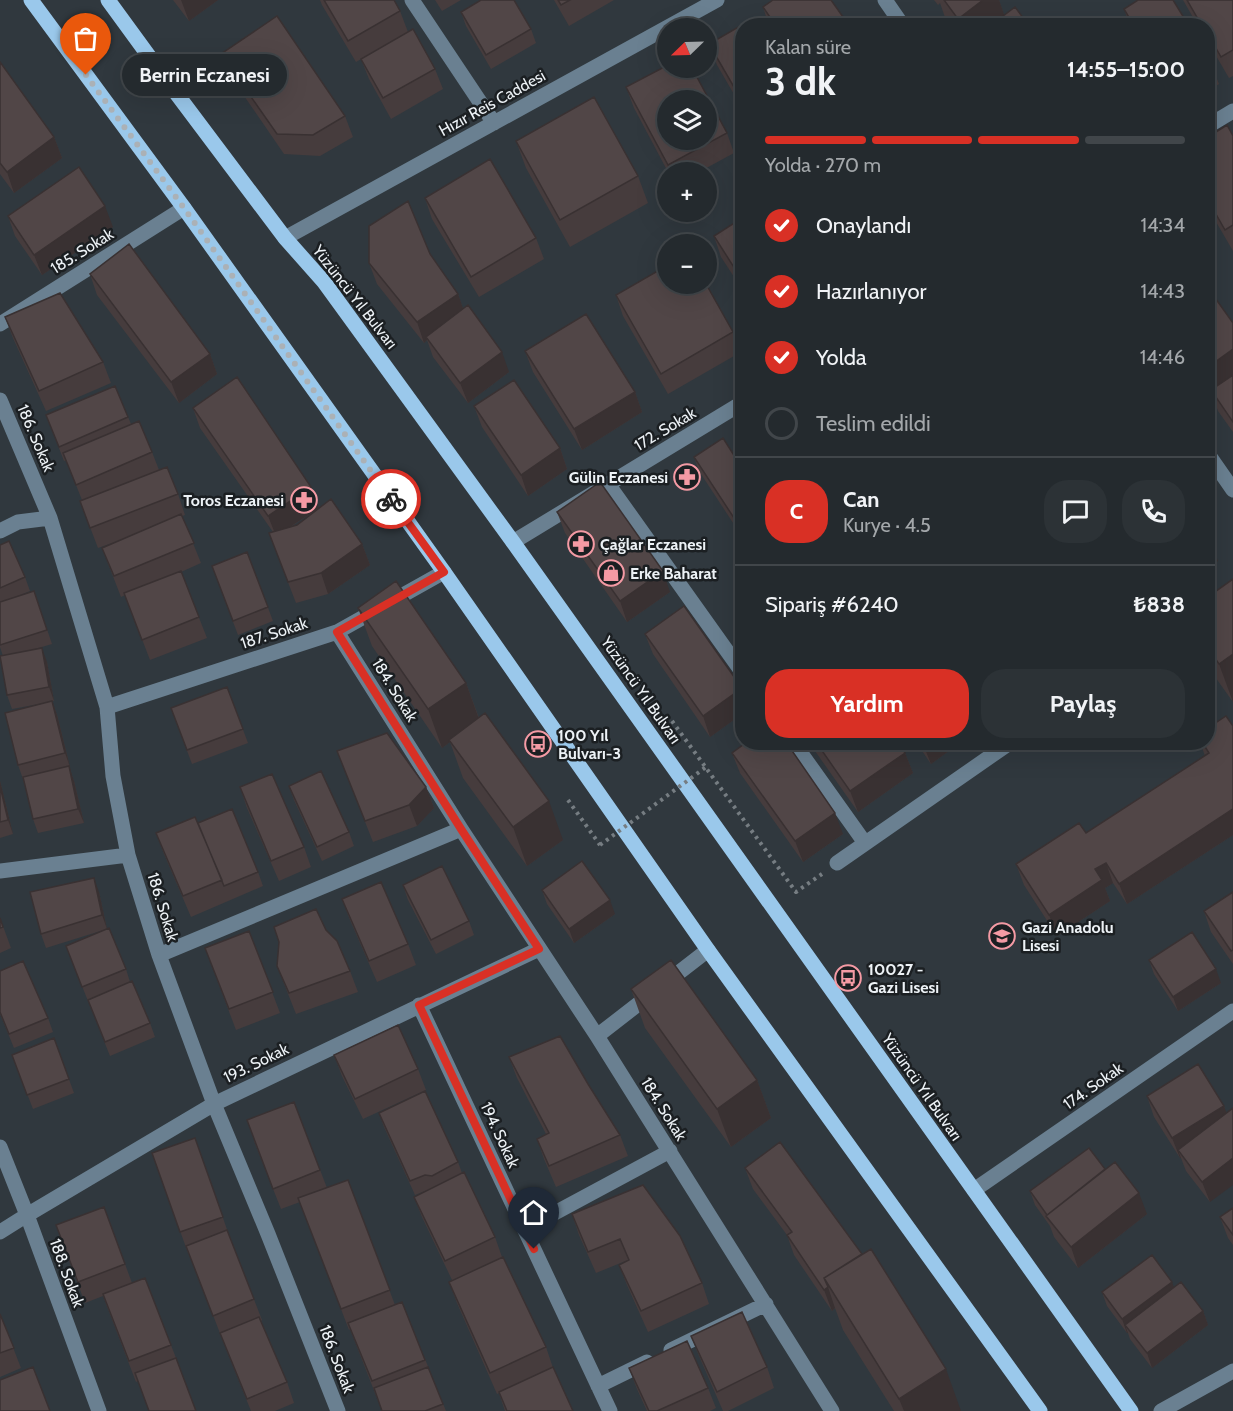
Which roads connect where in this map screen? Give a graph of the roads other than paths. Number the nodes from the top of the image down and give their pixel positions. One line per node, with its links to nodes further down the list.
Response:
1 (31, 0): 10 (main road)
2 (108, 0): 11 (main road, Yüzüncü Yıl Bulvarı)
3 (412, 0): 9 (street)
4 (717, 0): 9 (street, Hızır Reis Caddesi)
5 (885, 0): 6 (street)
6 (897, 18)
7 (1233, 111): 8 (street)
8 (1215, 122)
9 (494, 123): 11 (street, Hızır Reis Caddesi)
10 (184, 208): 12 (street, 185. Sokak); 21 (main road)
11 (285, 238): 20 (main road, Yüzüncü Yıl Bulvarı)
12 (0, 324)
13 (0, 400): 18 (street, 186. Sokak)
14 (735, 407): 16 (street, 172. Sokak)
15 (1215, 464): 17 (street)
16 (608, 484): 20 (street, 172. Sokak); 23 (street)
17 (1233, 490)
18 (50, 518): 19 (street); 24 (street, 186. Sokak)
19 (0, 531)
20 (513, 542): 41 (main road, Yüzüncü Yıl Bulvarı)
21 (444, 572): 22 (street, 187. Sokak); 33 (main road)
22 (337, 632): 24 (street, 187. Sokak); 27 (street, 184. Sokak)
23 (735, 662)
24 (107, 707): 29 (street, 186. Sokak)
25 (799, 750): 28 (street)
26 (999, 750): 28 (street)
27 (461, 829): 32 (street, 184. Sokak); 34 (street)
28 (865, 843): 30 (street)
29 (128, 855): 31 (street); 34 (street, 186. Sokak)
30 (837, 863)
31 (0, 871)
32 (539, 949): 35 (street, 193. Sokak); 37 (street, 184. Sokak)
33 (708, 950): 37 (street); 52 (main road)
34 (159, 956): 38 (street, 186. Sokak)
35 (419, 1005): 38 (street, 193. Sokak); 43 (street, 194. Sokak)
36 (1231, 1017): 41 (street, 174. Sokak)
37 (597, 1036): 40 (street, 184. Sokak)
38 (214, 1104): 42 (street, 193. Sokak); 49 (street, 186. Sokak)
39 (0, 1147): 42 (street, 188. Sokak)
40 (670, 1151): 43 (street); 45 (street, 184. Sokak)
41 (974, 1190): 53 (main road, Yüzüncü Yıl Bulvarı)
42 (27, 1215): 44 (street, 193. Sokak); 48 (street, 188. Sokak)
43 (525, 1229): 47 (street, 194. Sokak)
44 (0, 1232)
45 (766, 1304): 47 (street); 51 (street, 184. Sokak)
46 (1233, 1371): 54 (street)
47 (598, 1386): 50 (street, 194. Sokak)
48 (99, 1411)
49 (338, 1411)
50 (610, 1411)
51 (832, 1411)
52 (1040, 1411)
53 (1131, 1411)
54 (1161, 1411)

